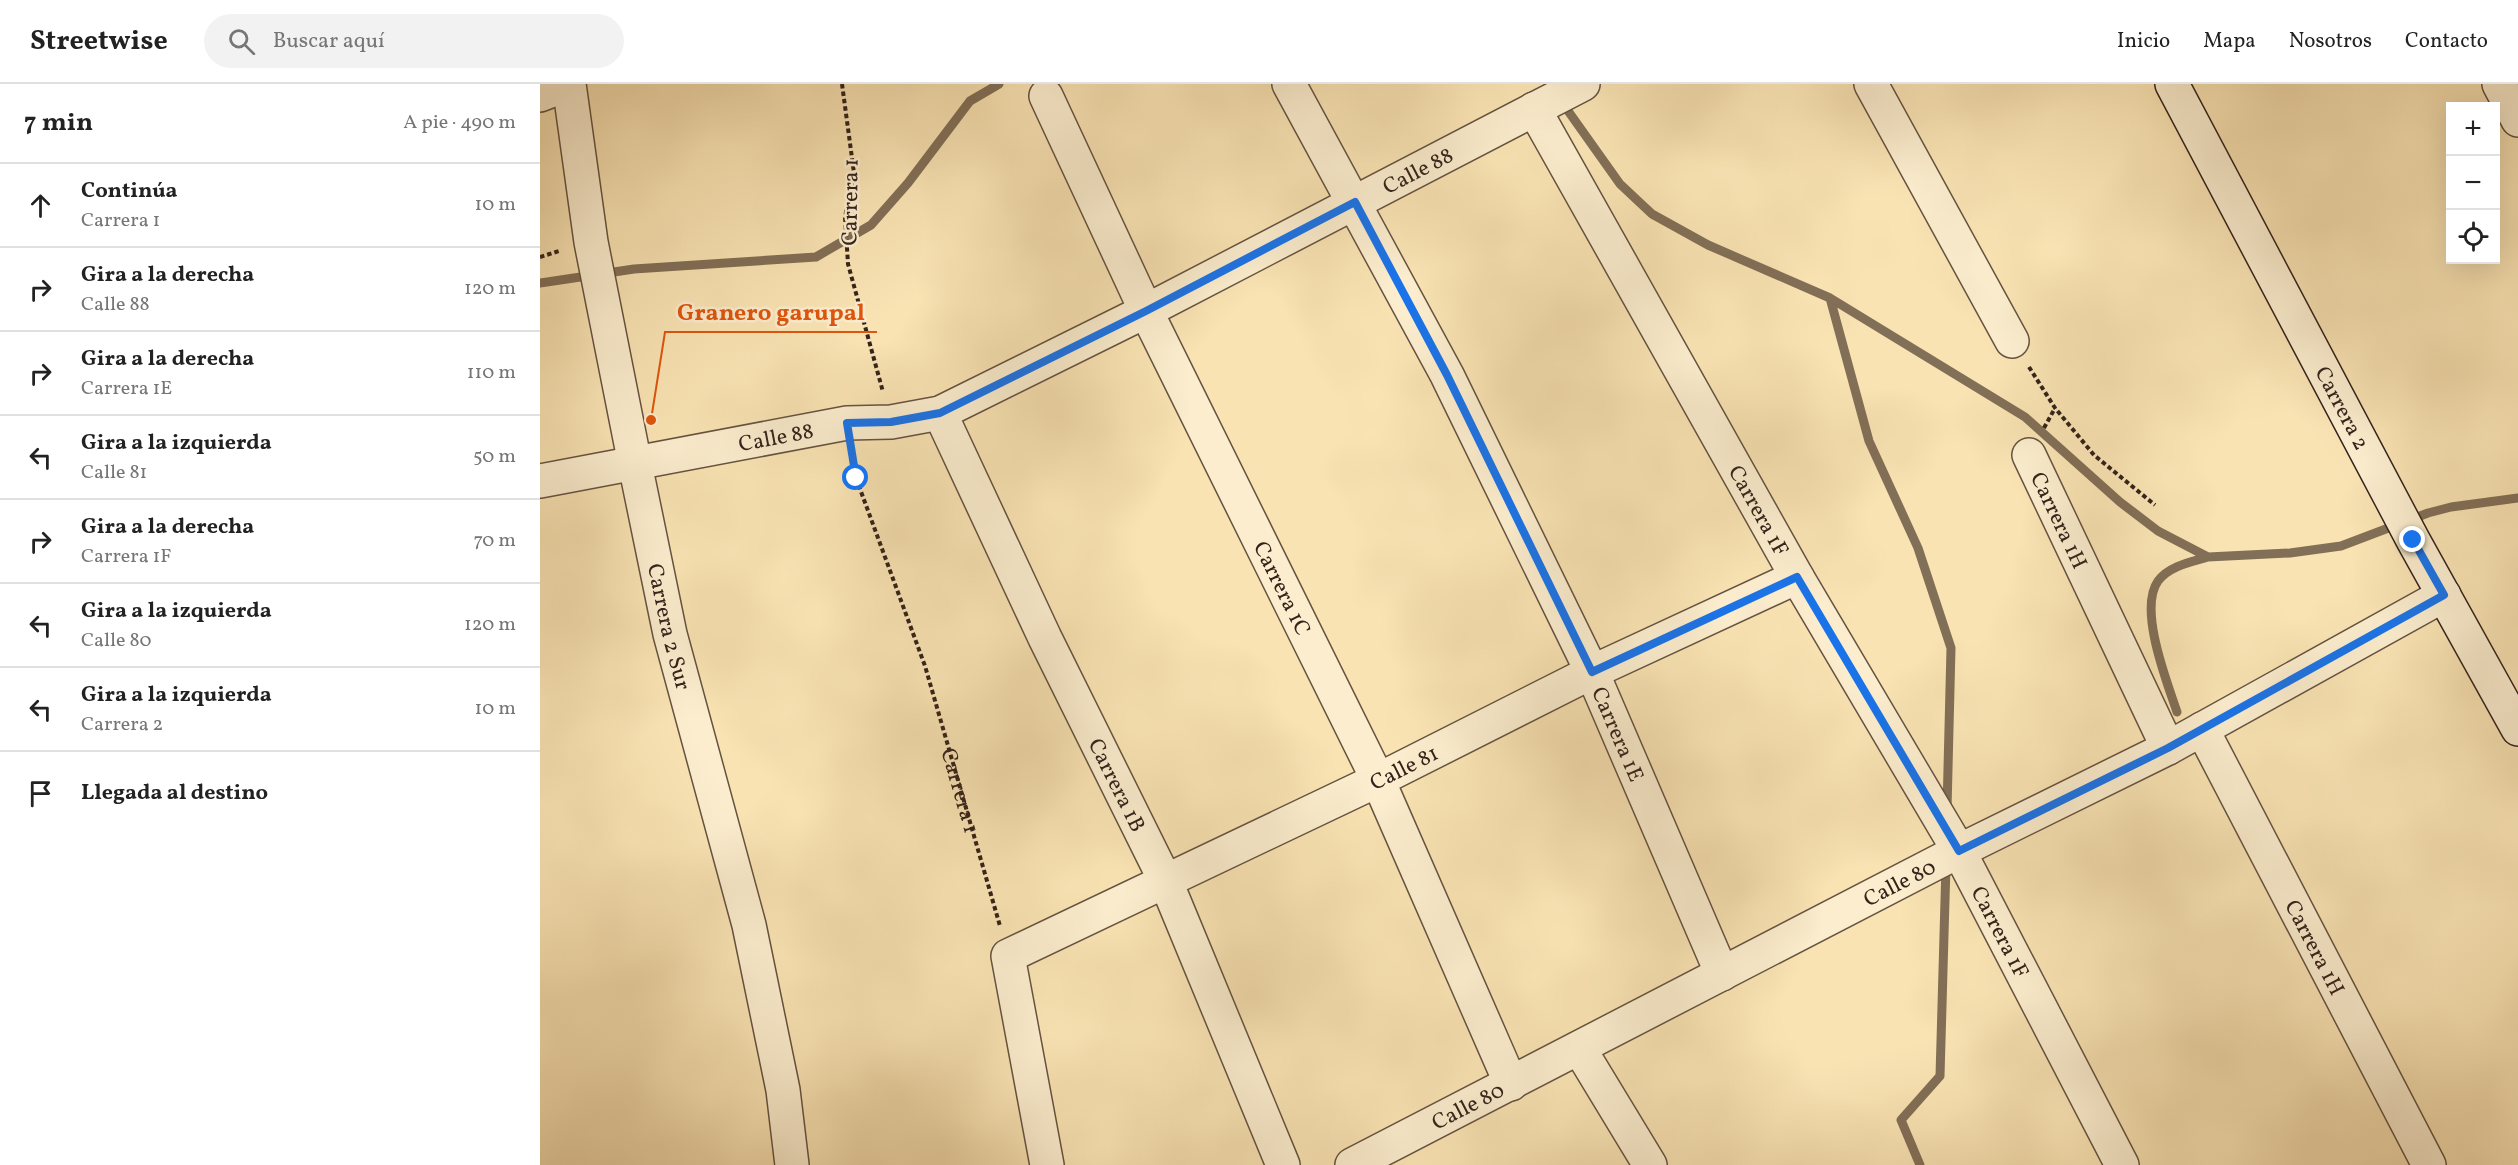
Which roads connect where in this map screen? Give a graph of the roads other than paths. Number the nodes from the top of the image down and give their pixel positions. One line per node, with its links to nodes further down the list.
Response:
1 (568, 84): 6 (street); 15 (street, Carrera 2 Sur)
2 (1289, 84): 10 (street, Carrera 1E)
3 (1871, 84): 12 (street)
4 (2172, 84): 18 (street, Carrera 2)
5 (2499, 84): 9 (street)
6 (540, 95)
7 (1046, 96): 11 (street, Carrera 1C)
8 (1558, 96): 10 (street, Calle 88); 17 (street, Carrera 1F)
9 (2518, 120)
10 (1355, 202): 11 (street, Calle 88); 19 (street, Carrera 1E)
11 (1146, 311): 13 (street, Calle 88); 23 (street, Carrera 1C)
12 (2012, 341)
13 (940, 413): 15 (street, Calle 88); 25 (street, Carrera 1B)
14 (2030, 455): 22 (street, Carrera 1H)
15 (635, 464): 16 (street, Calle 88); 29 (street, Carrera 2 Sur)
16 (540, 481)
17 (1797, 577): 19 (street, Calle 81); 24 (street, Carrera 1F)
18 (2444, 595): 20 (street, Calle 80); 21 (street, Carrera 2)
19 (1592, 672): 23 (street, Calle 81); 26 (street, Carrera 1E)
20 (2202, 729): 22 (street, Calle 80); 35 (street, Carrera 1H)
21 (2518, 729)
22 (2168, 748): 24 (street, Calle 80)
23 (1378, 780): 25 (street, Calle 81); 28 (street, Carrera 1C)
24 (1959, 851): 26 (street, Calle 80); 34 (street, Carrera 1F)
25 (1166, 882): 30 (street, Calle 81); 31 (street, Carrera 1B)
26 (1722, 974): 27 (street, Calle 80)
27 (1579, 1048): 28 (street, Calle 80); 33 (street)
28 (1511, 1084): 32 (street, Calle 80)
29 (792, 1165)
30 (1047, 1165)
31 (1283, 1165)
32 (1352, 1165)
33 (1650, 1165)
34 (2122, 1165)
35 (2429, 1165)

